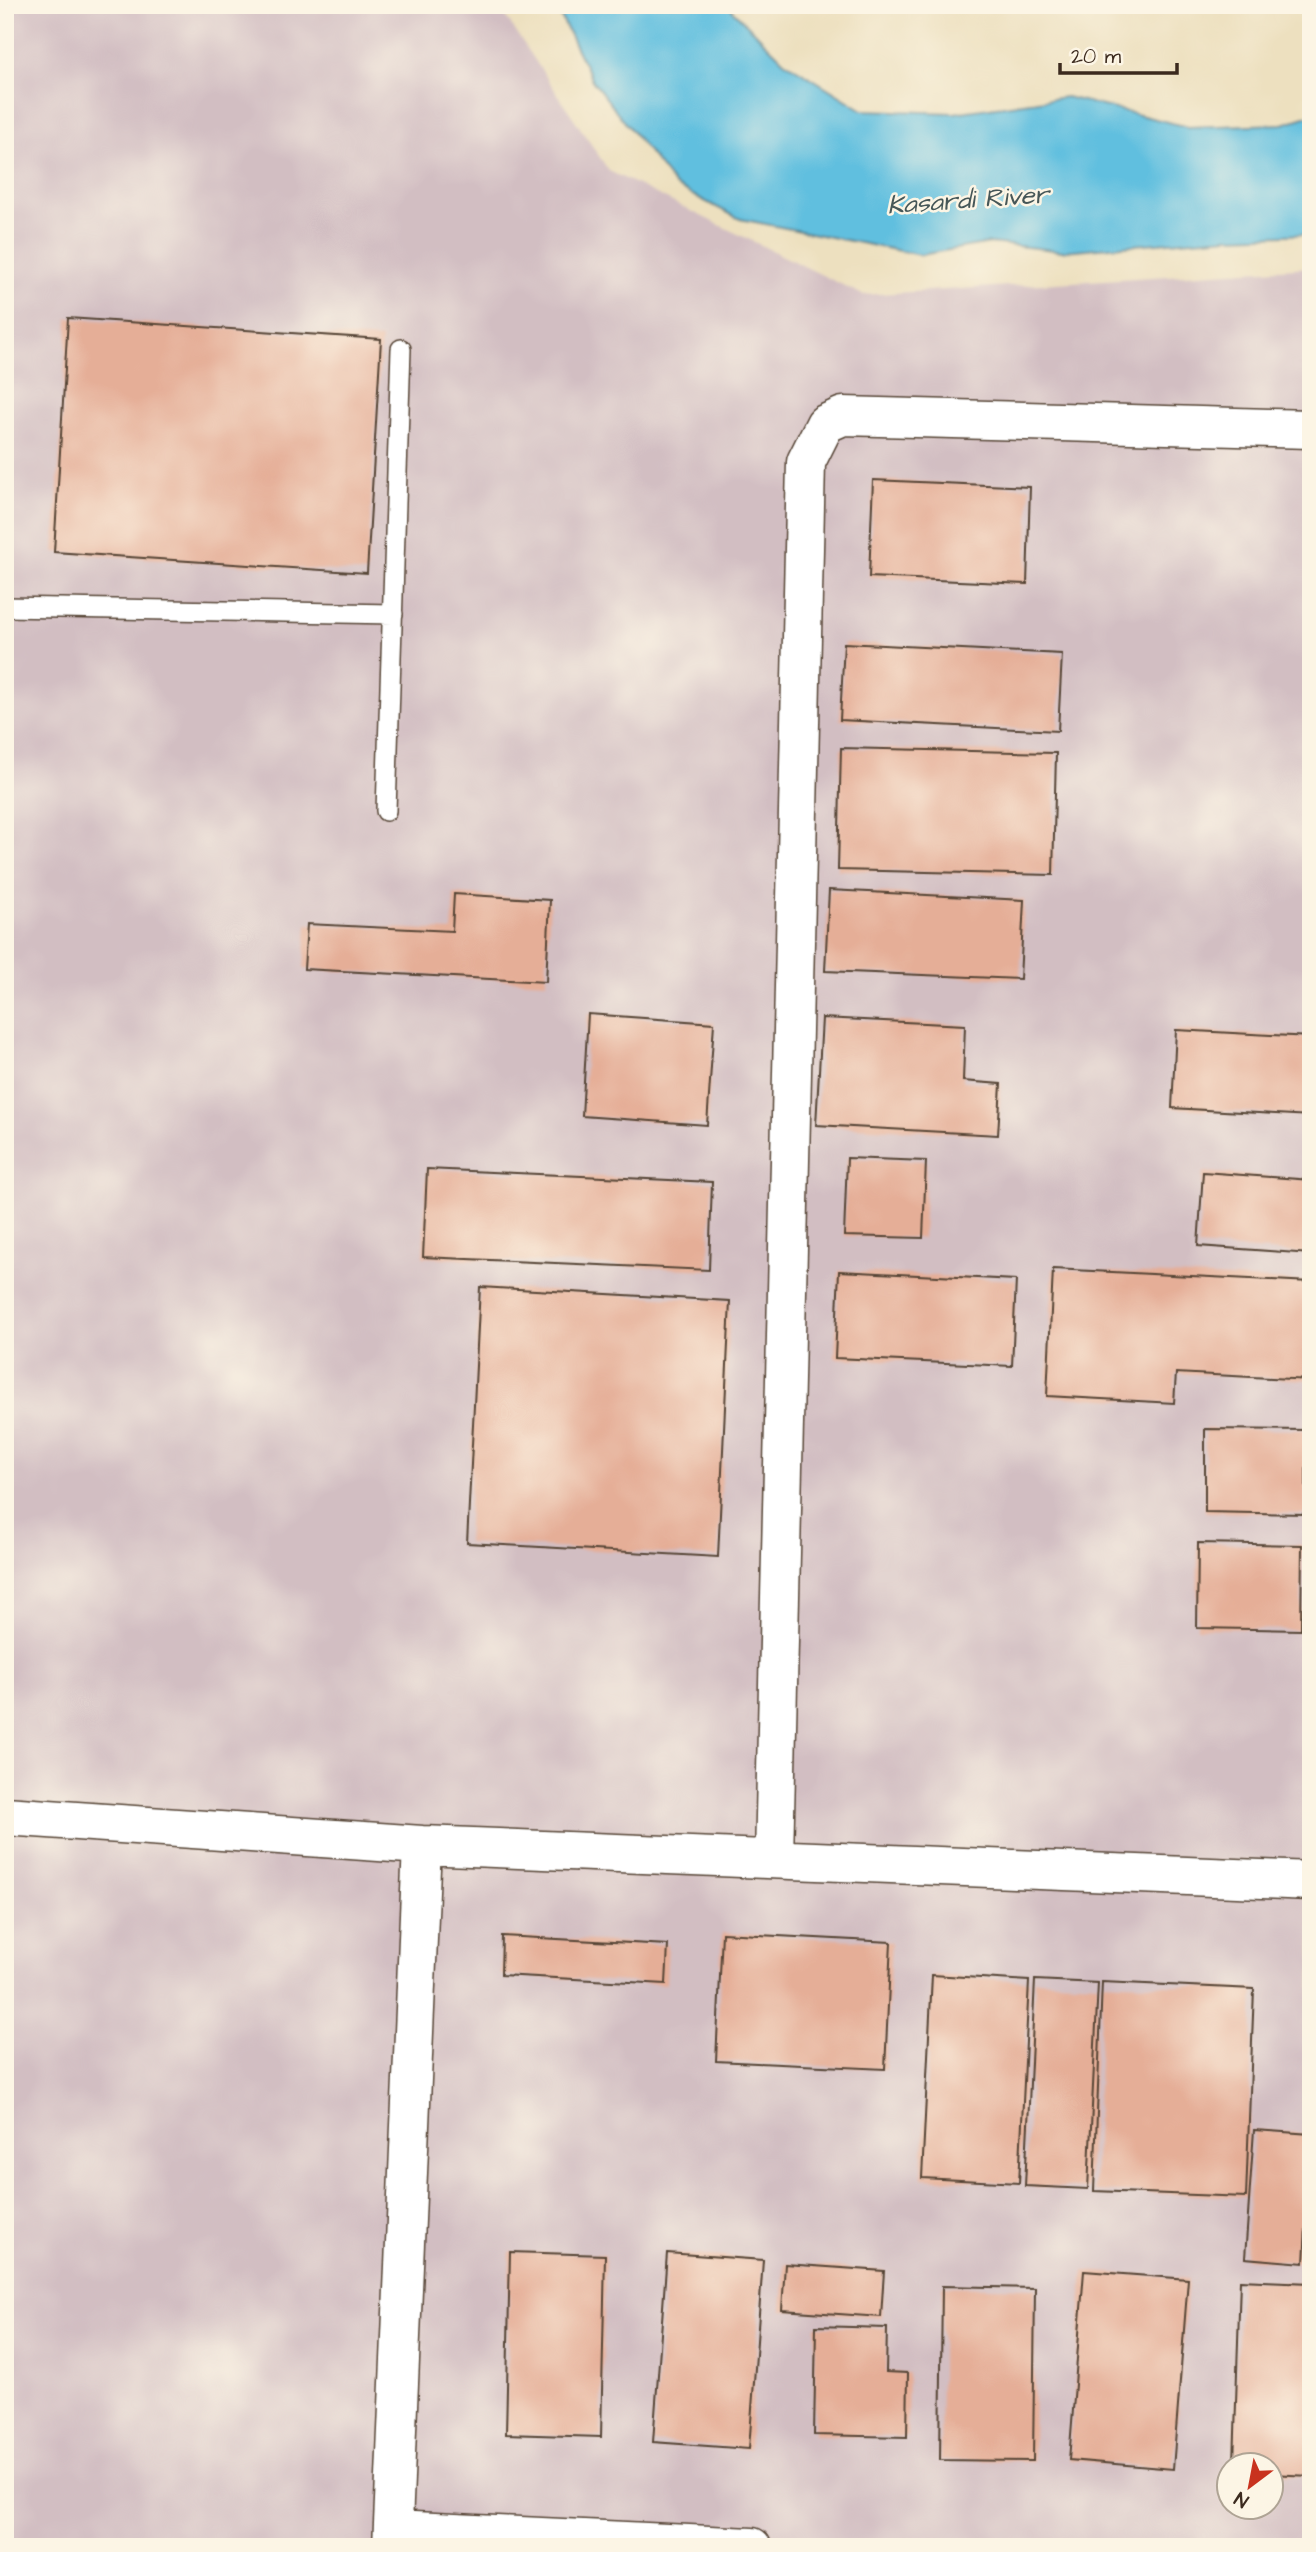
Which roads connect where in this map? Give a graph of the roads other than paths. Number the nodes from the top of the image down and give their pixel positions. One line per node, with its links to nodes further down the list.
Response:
1 (401, 349): 4 (lane)
2 (1311, 429): 8 (street)
3 (5, 607): 4 (lane)
4 (393, 614): 5 (lane)
5 (386, 811)
6 (5, 1816): 7 (street)
7 (422, 1845): 8 (street); 10 (street)
8 (774, 1859): 9 (street)
9 (1311, 1881)
10 (393, 2538): 11 (street)
11 (752, 2547)

